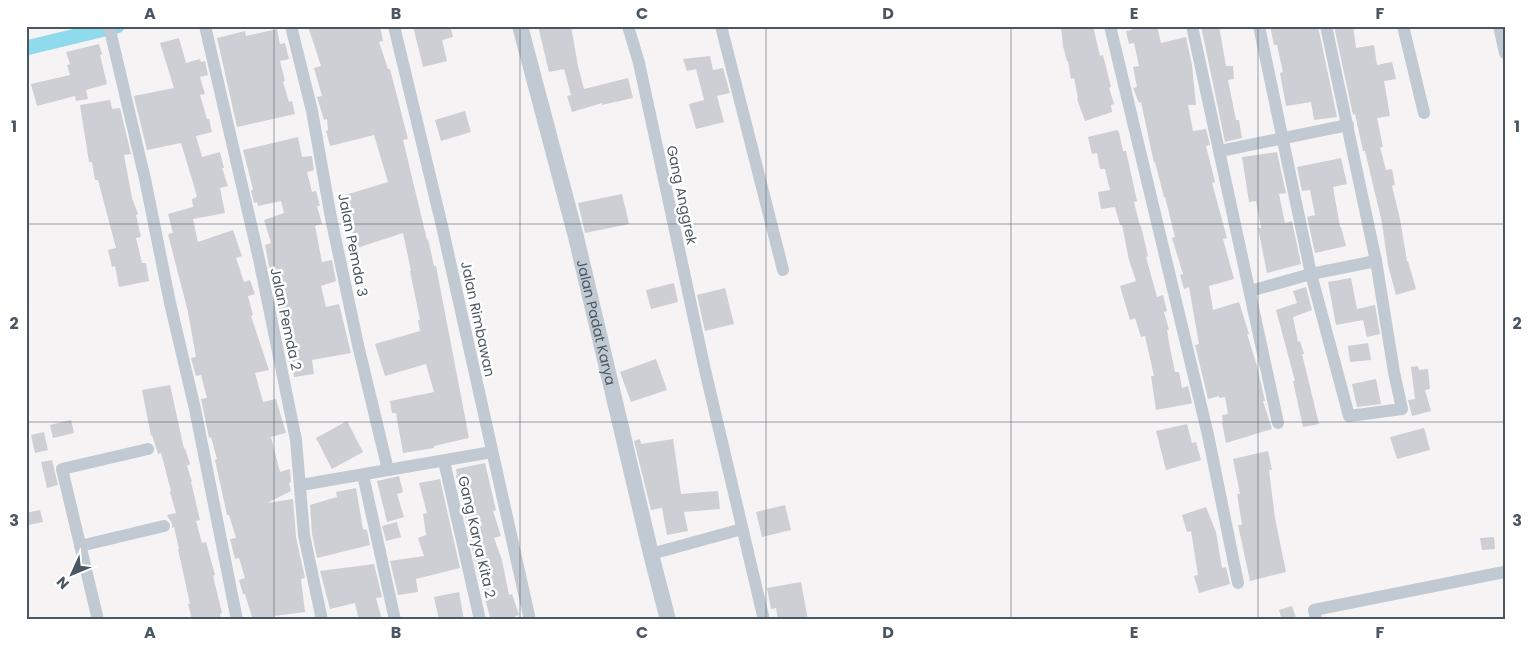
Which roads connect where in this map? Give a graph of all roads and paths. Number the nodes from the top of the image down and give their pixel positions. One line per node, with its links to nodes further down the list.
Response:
1 (205, 26): 29 (street, Jalan Pemda 2)
2 (291, 26): 27 (street, Jalan Pemda 3)
3 (394, 26): 25 (street, Jalan Rimbawan)
4 (520, 26): 33 (street, Jalan Padat Karya)
5 (628, 26): 31 (street, Gang Anggrek)
6 (721, 26): 20 (street)
7 (1110, 26): 35 (street)
8 (1192, 26): 18 (street)
9 (1259, 26): 17 (street)
10 (1326, 26): 16 (street)
11 (1403, 26): 15 (street)
12 (1499, 26): 14 (street)
13 (110, 30): 37 (street)
14 (1505, 53)
15 (1424, 113)
16 (1348, 125): 17 (street); 19 (street)
17 (1284, 138): 18 (street); 21 (street)
18 (1220, 151): 22 (street)
19 (1376, 261): 21 (street); 21 (street)
20 (782, 270)
21 (1311, 274): 22 (street)
22 (1250, 291): 23 (street)
23 (1278, 423)
24 (148, 449): 32 (street)
25 (492, 452): 26 (street); 41 (street, Jalan Rimbawan)
26 (444, 461): 27 (street); 40 (street, Gang Karya Kita 2)
27 (388, 470): 28 (street)
28 (364, 474): 29 (street); 39 (street)
29 (301, 485): 38 (street, Jalan Pemda 2)
30 (164, 526): 32 (street)
31 (742, 529): 33 (street); 43 (street, Gang Anggrek)
32 (80, 546): 36 (street)
33 (651, 554): 42 (street, Jalan Padat Karya)
34 (1504, 572): 44 (street)
35 (1238, 583)
36 (98, 620)
37 (237, 620)
38 (322, 620)
39 (395, 620)
40 (480, 620)
41 (530, 620)
42 (668, 620)
43 (764, 620)
44 (1316, 620)

